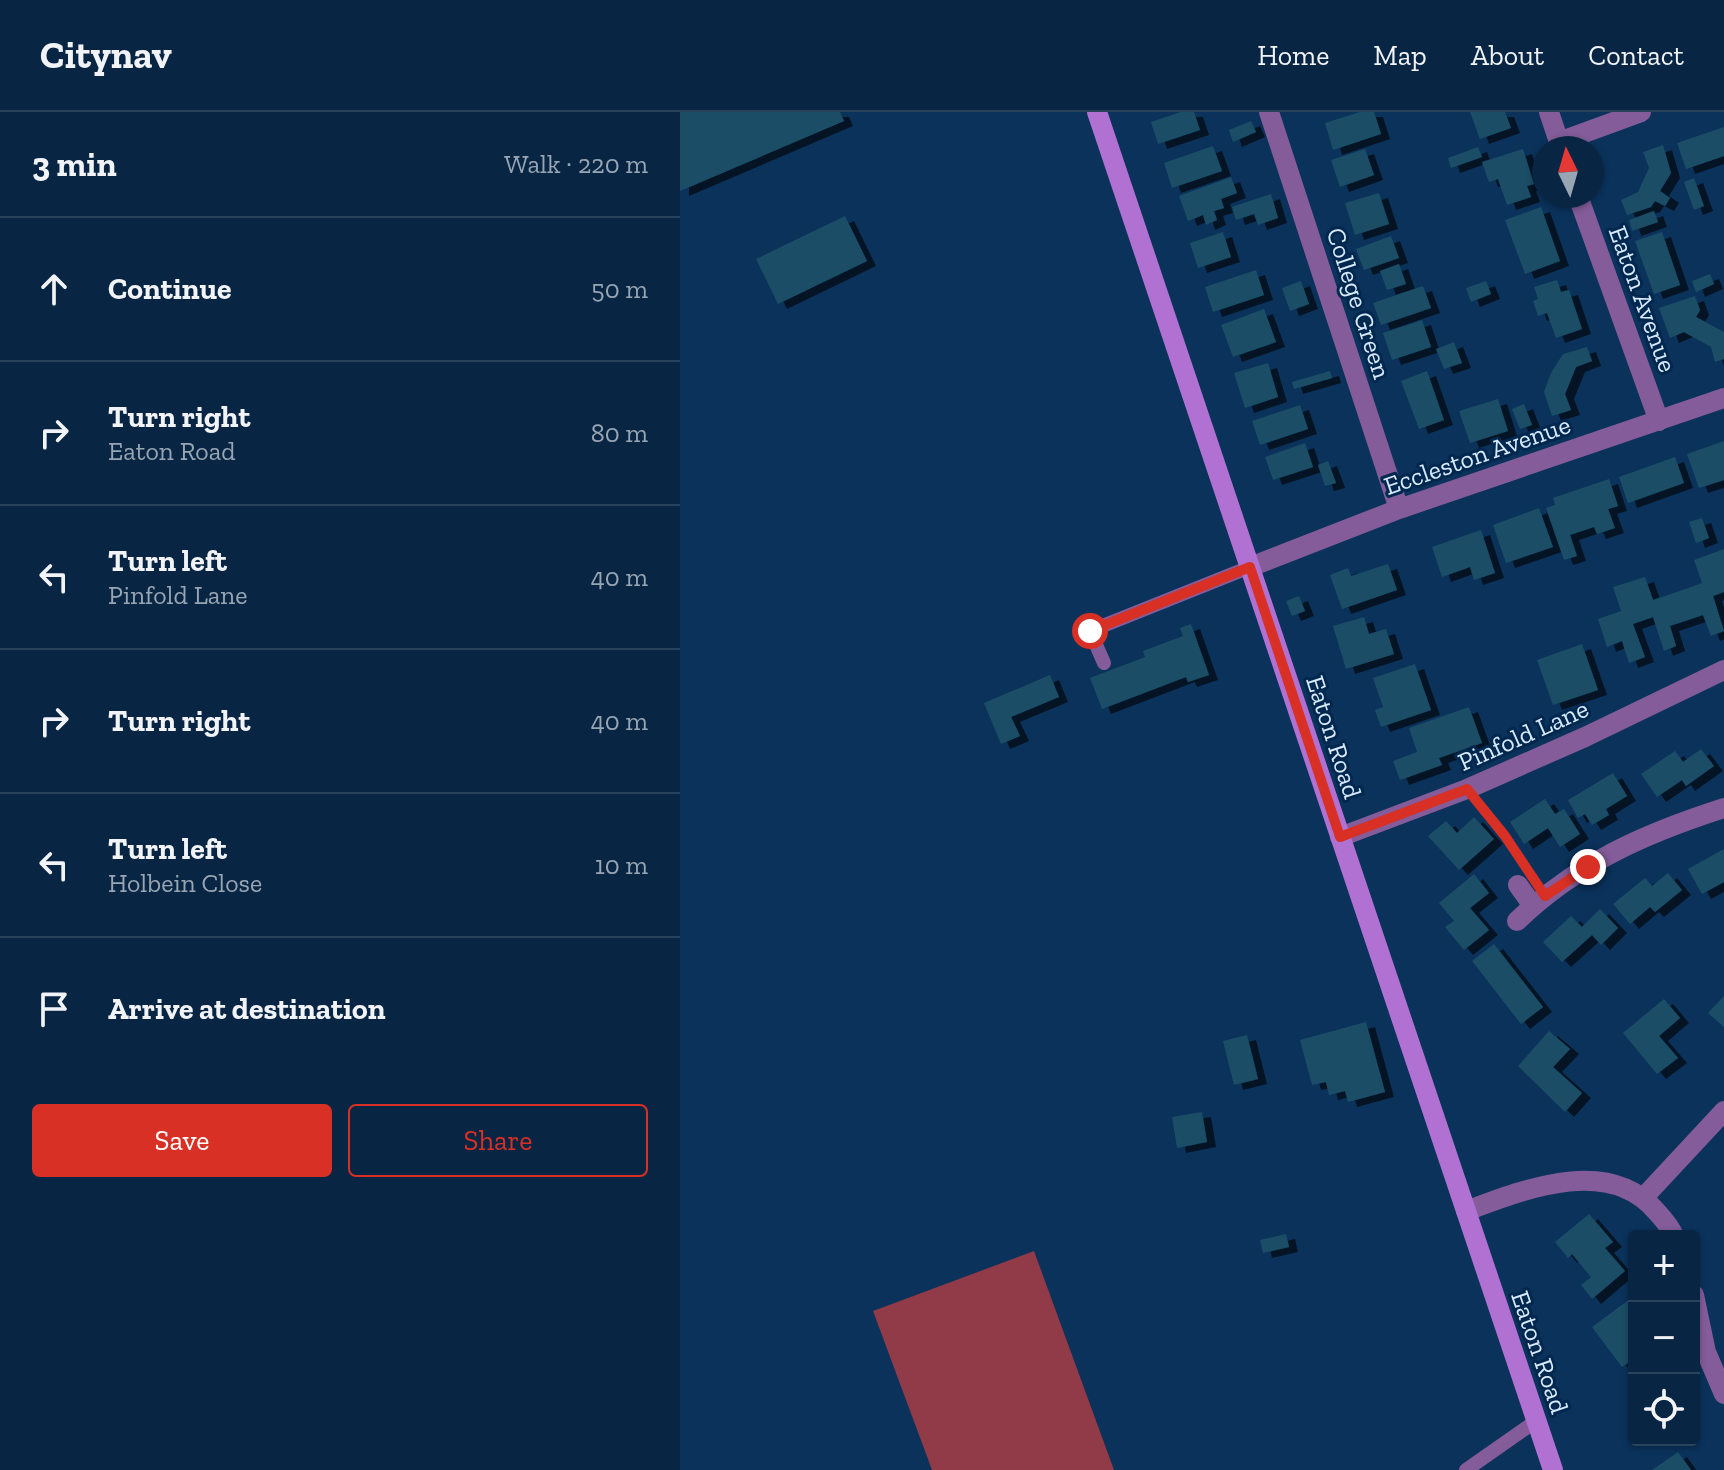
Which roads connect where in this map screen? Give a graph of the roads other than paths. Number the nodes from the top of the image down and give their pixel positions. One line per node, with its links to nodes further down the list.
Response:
1 (1097, 112): 11 (street, Eaton Road)
2 (1269, 112): 10 (street, College Green)
3 (1549, 112): 5 (street)
4 (1641, 112): 6 (street)
5 (1557, 136)
6 (1582, 136)
7 (1582, 208): 9 (street, Eaton Avenue)
8 (1724, 398): 9 (street, Eccleston Avenue)
9 (1659, 421): 10 (street, Eccleston Avenue)
10 (1399, 509): 11 (street, Eccleston Avenue)
11 (1250, 567): 12 (lane); 15 (street, Eaton Road)
12 (1104, 663)
13 (1724, 670): 15 (street, Pinfold Lane)
14 (1724, 808): 17 (street)
15 (1340, 837): 21 (street, Eaton Road)
16 (1518, 885): 17 (street)
17 (1539, 901): 18 (street)
18 (1517, 921)
19 (1724, 1111): 20 (street)
20 (1644, 1197): 21 (street); 22 (street)
21 (1466, 1211): 25 (street, Eaton Road)
22 (1669, 1230)
23 (1695, 1302): 24 (street)
24 (1724, 1394)
25 (1536, 1421): 26 (lane); 27 (street, Eaton Road)
26 (1466, 1470)
27 (1553, 1470)

